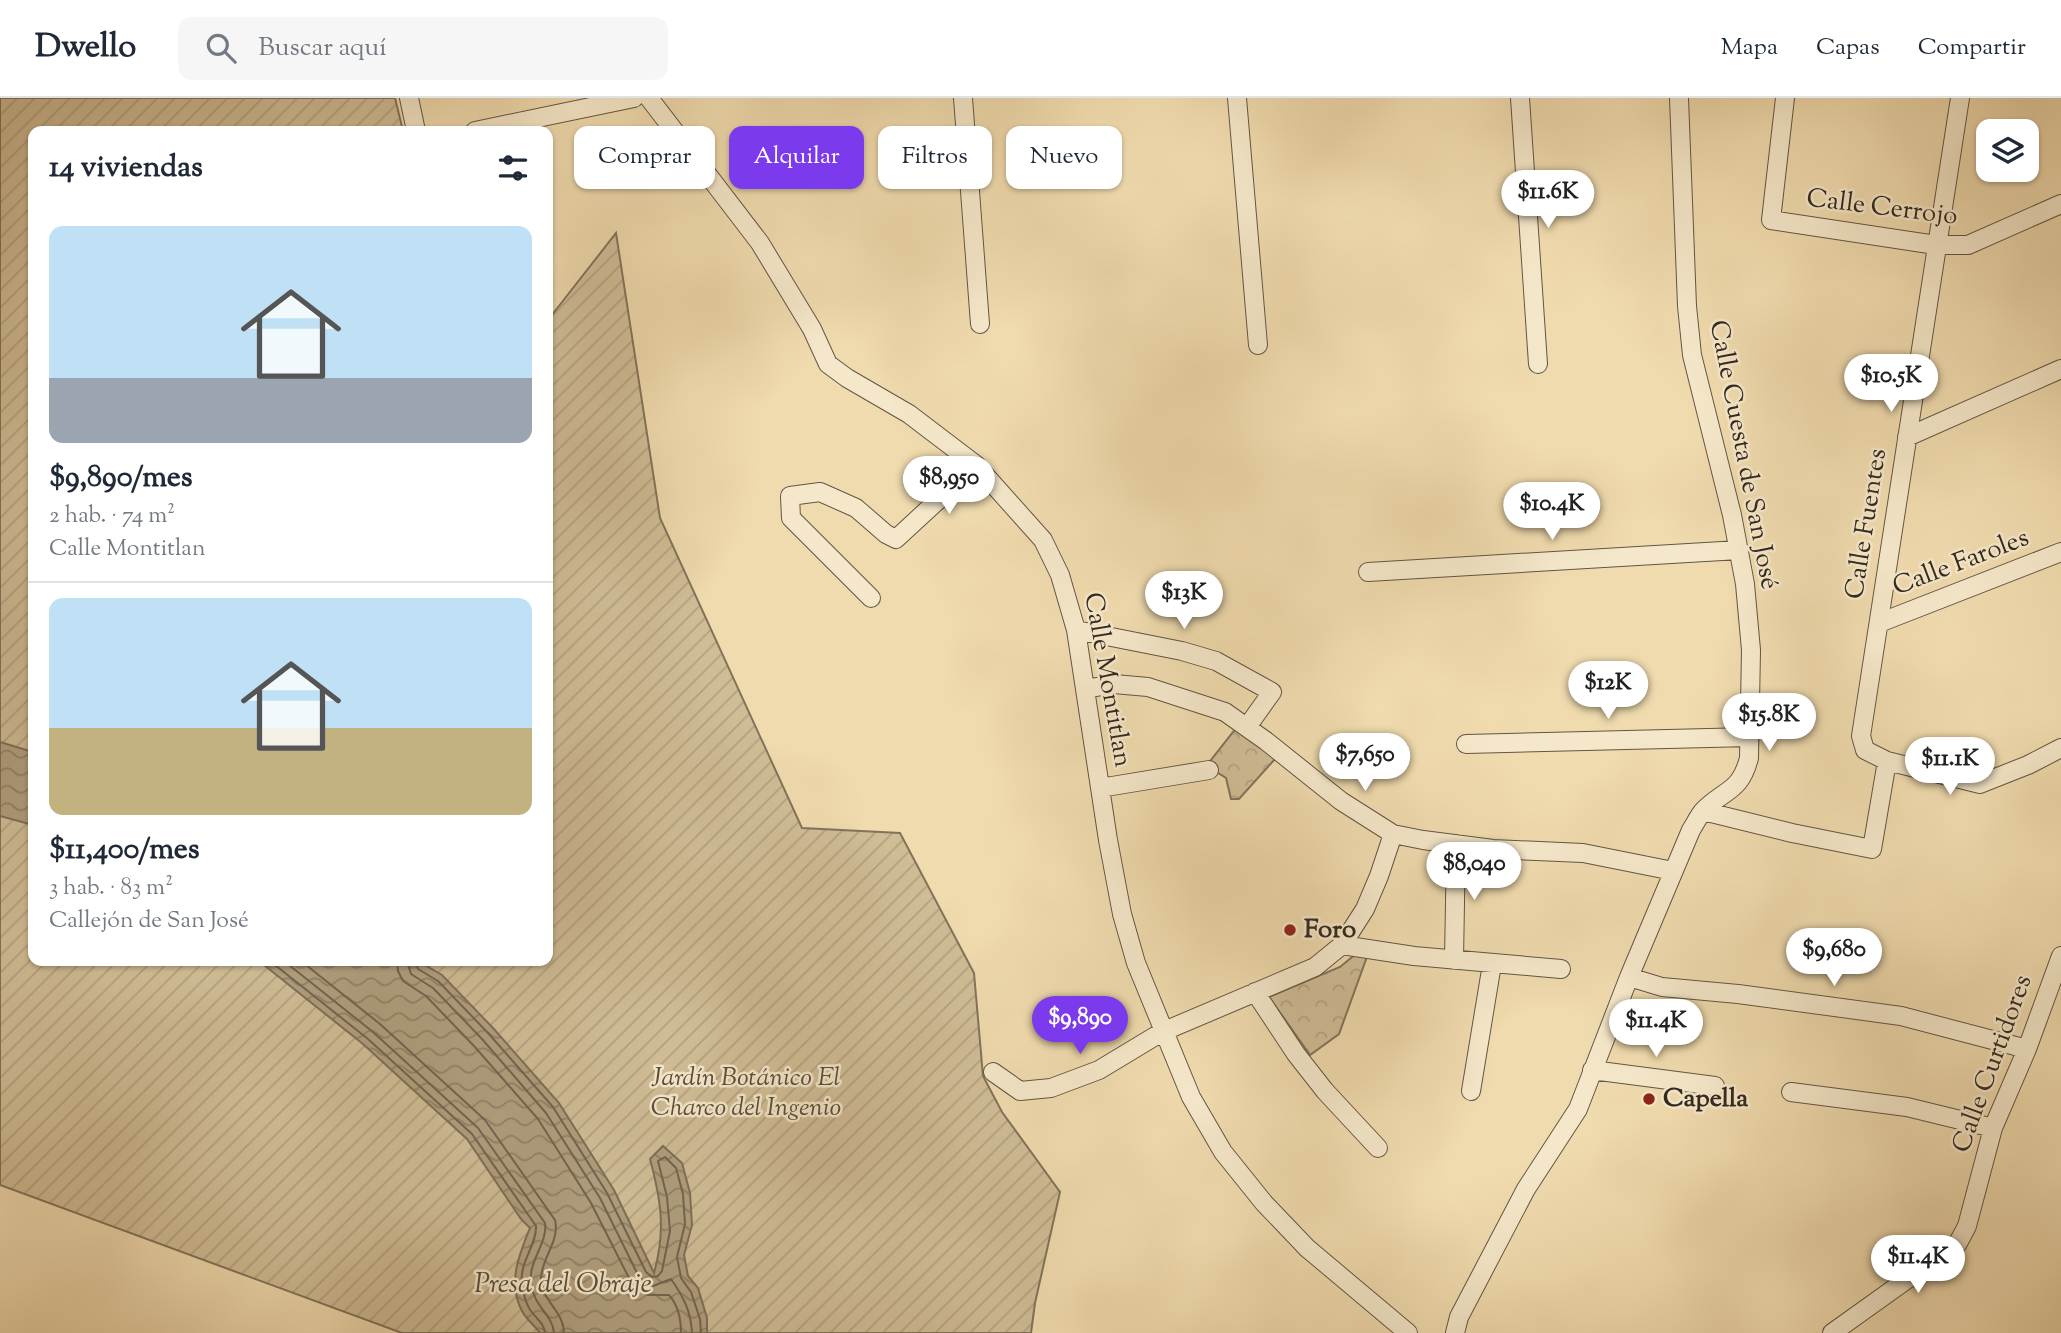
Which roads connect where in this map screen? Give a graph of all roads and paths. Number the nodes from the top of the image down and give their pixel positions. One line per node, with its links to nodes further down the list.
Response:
1 (409, 98): 10 (street)
2 (634, 98): 11 (street)
3 (649, 98): 19 (street, Calle Montitlan)
4 (963, 98): 14 (street)
5 (1237, 98): 15 (street)
6 (1520, 98): 16 (street)
7 (1679, 98): 20 (street, Calle Cuesta de San José)
8 (1785, 98): 13 (street, Calle Cerrojo)
9 (1960, 98): 13 (street, Calle Fuentes)
10 (415, 126)
11 (499, 126)
12 (2061, 204): 13 (street, Calle Cerrojo)
13 (1936, 244): 18 (street, Calle Fuentes)
14 (980, 324)
15 (1258, 345)
16 (1538, 364)
17 (2061, 369): 18 (street)
18 (1907, 437): 24 (street, Calle Fuentes)
19 (976, 465): 23 (street); 25 (street, Calle Montitlan)
20 (1739, 550): 22 (street); 28 (street, Calle Cuesta de San José)
21 (2061, 552): 24 (street, Calle Faroles)
22 (1368, 572)
23 (871, 598)
24 (1879, 623): 31 (street, Calle Fuentes)
25 (1076, 631): 26 (street, Calle Montitlan); 27 (street)
26 (1086, 689): 27 (street); 33 (street, Calle Montitlan)
27 (1247, 727): 35 (street)
28 (1750, 737): 29 (street); 34 (street, Calle Cuesta de San José)
29 (1466, 744)
30 (2061, 748): 31 (street, Calle Fuentes)
31 (1887, 761): 34 (street)
32 (1209, 770): 33 (street)
33 (1100, 788): 45 (street, Calle Montitlan)
34 (1703, 811): 37 (street, Calle Cuesta de San José)
35 (1392, 834): 36 (street); 38 (street)
36 (1456, 844): 37 (street); 40 (street)
37 (1672, 872): 43 (street, Calle Cuesta de San José)
38 (1342, 945): 40 (street); 44 (street)
39 (2061, 956): 46 (street, Calle Curtidores)
40 (1454, 960): 41 (street)
41 (1492, 964): 42 (street); 50 (street)
42 (1561, 969)
43 (1629, 978): 46 (street); 47 (street, Calle Cuesta de San José)
44 (1255, 992): 45 (street); 53 (street)
45 (1162, 1032): 48 (street); 54 (street, Calle Montitlan)
46 (2027, 1049): 52 (street, Calle Curtidores)
47 (1592, 1070): 49 (street); 55 (street, Calle Cuesta de San José)
48 (993, 1072)
49 (1715, 1086)
50 (1471, 1091)
51 (1791, 1092): 52 (street)
52 (1993, 1128): 56 (street, Calle Curtidores)
53 (1378, 1148)
54 (1408, 1333)
55 (1455, 1333)
56 (1832, 1333)

